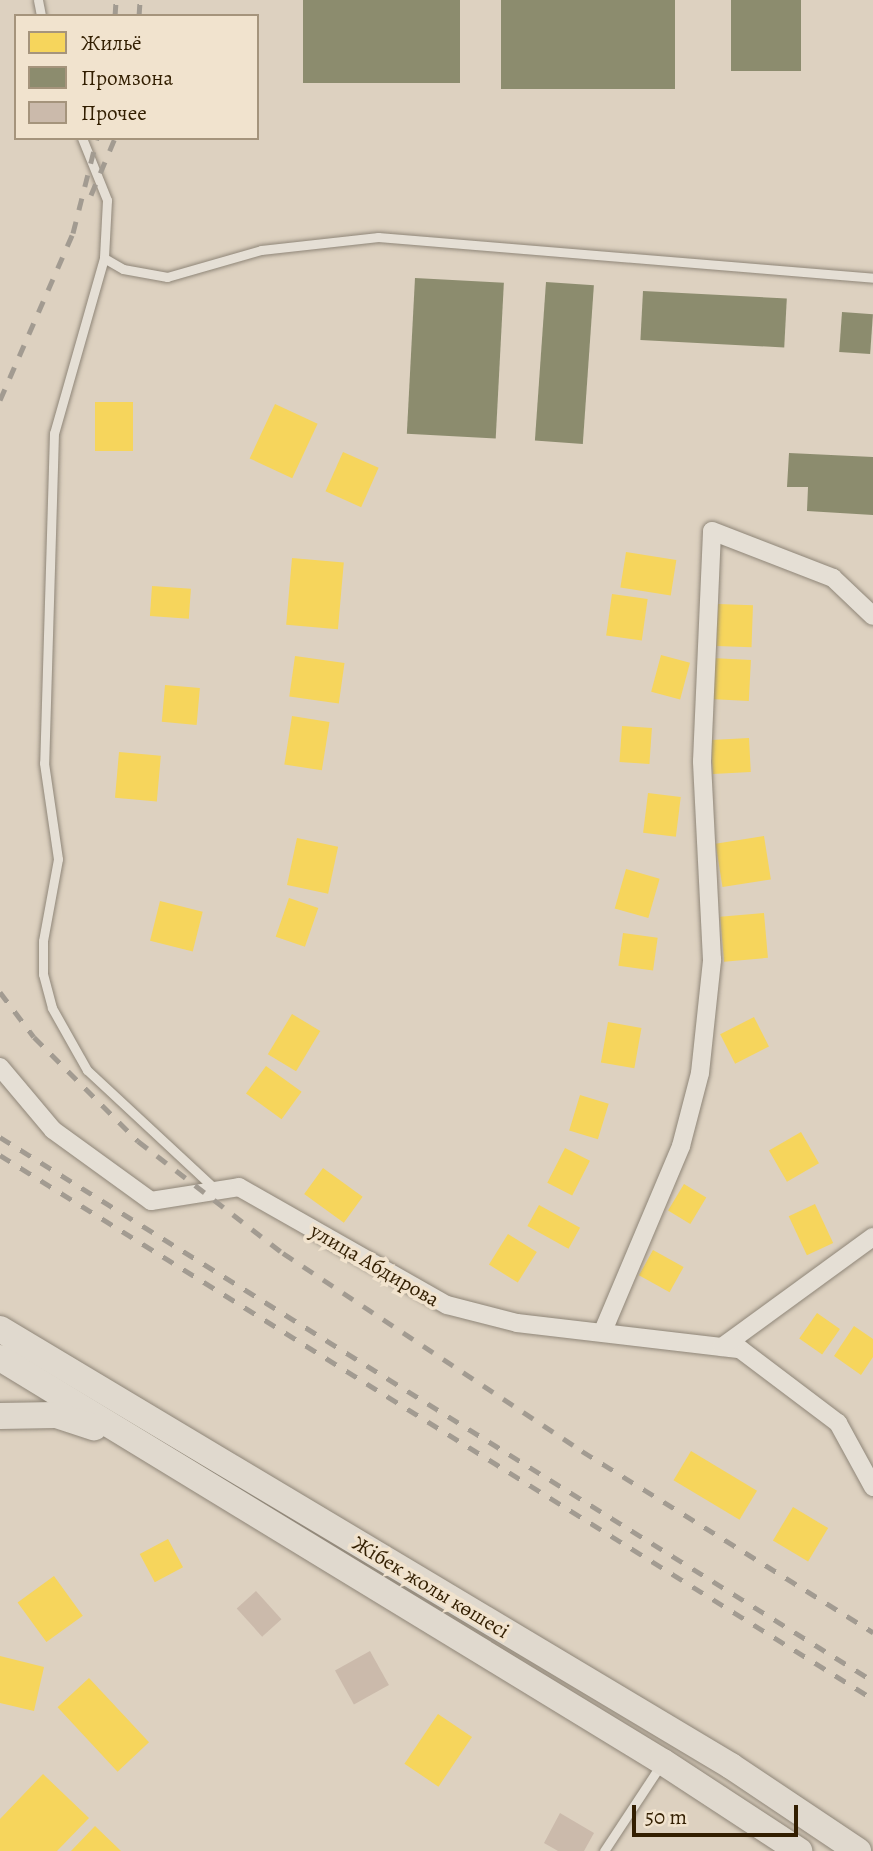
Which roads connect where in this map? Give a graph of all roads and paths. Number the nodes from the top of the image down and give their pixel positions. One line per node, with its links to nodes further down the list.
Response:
1 (83, 140): 2 (lane)
2 (104, 258): 3 (lane); 6 (lane)
3 (873, 278)
4 (873, 616): 9 (street)
5 (0, 1067): 6 (street, улица Абдирова)
6 (216, 1190): 9 (street, улица Абдирова)
7 (873, 1237): 10 (street)
8 (0, 1329): 18 (main road, Жібек жолы көшесі)
9 (603, 1331): 10 (street, улица Абдирова)
10 (722, 1346): 14 (street, улица Абдирова)
11 (0, 1358): 13 (main road)
12 (0, 1416): 13 (main road)
13 (138, 1443): 15 (main road, Жібек жолы көшесі)
14 (873, 1487)
15 (663, 1762): 16 (lane); 17 (main road, Жібек жолы көшесі)
16 (604, 1851)
17 (799, 1851)
18 (858, 1851)

